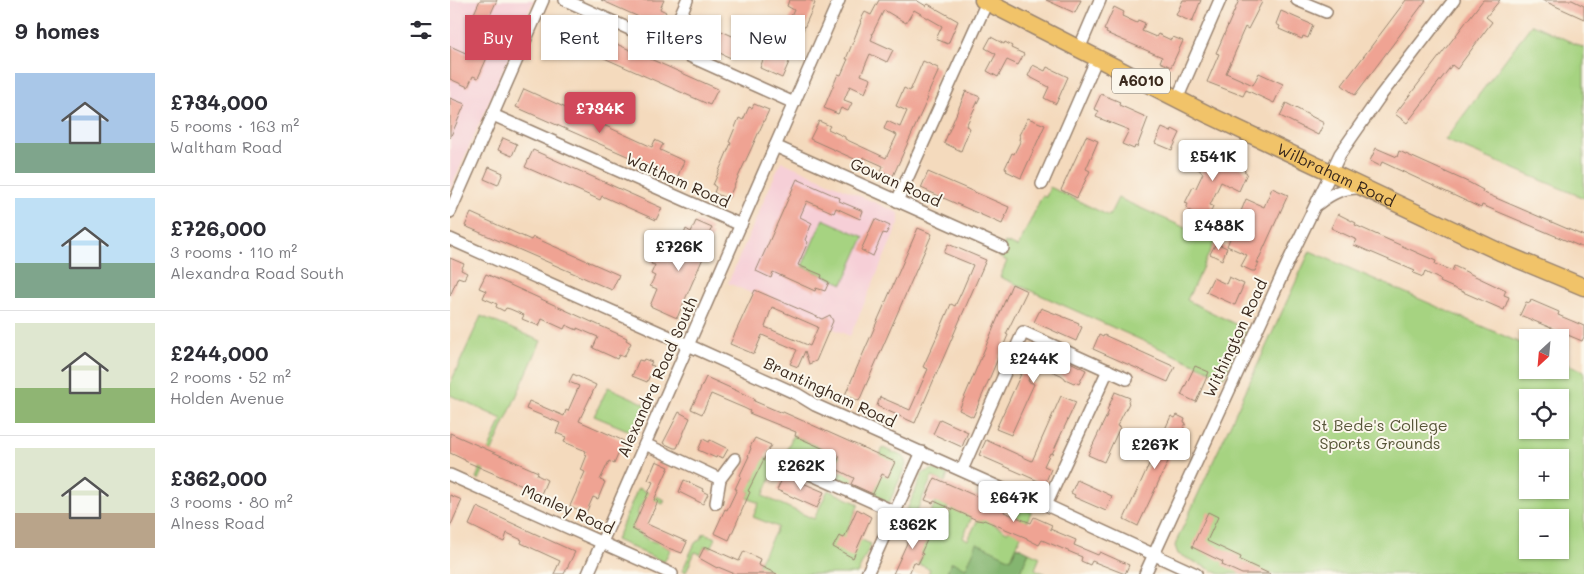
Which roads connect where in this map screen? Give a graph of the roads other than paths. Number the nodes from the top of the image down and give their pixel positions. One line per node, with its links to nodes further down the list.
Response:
1 (543, 0): 18 (street)
2 (566, 0): 12 (street)
3 (687, 0): 11 (street)
4 (839, 0): 17 (street, Alexandra Road South)
5 (1100, 0): 13 (street)
6 (1220, 0): 16 (street)
7 (1297, 0): 10 (street)
8 (1454, 0): 20 (street, Withington Road)
9 (985, 1): 13 (highway, Wilbraham Road / A6010); 23 (street)
10 (1326, 12)
11 (680, 15)
12 (628, 28)
13 (1079, 49): 14 (highway, Wilbraham Road / A6010)
14 (1098, 58): 16 (highway, Wilbraham Road / A6010); 21 (street)
15 (698, 60): 17 (street)
16 (1177, 99): 20 (highway, Wilbraham Road / A6010)
17 (794, 103): 19 (street, Alexandra Road South)
18 (493, 115): 25 (street); 26 (street, Waltham Road)
19 (775, 146): 23 (street, Gowan Road); 26 (street, Alexandra Road South)
20 (1331, 173): 22 (highway, Wilbraham Road / A6010); 24 (street, Withington Road)
21 (1042, 184)
22 (1366, 189): 24 (street); 29 (highway, Wilbraham Road / A6010)
23 (897, 201): 28 (street, Gowan Road)
24 (1316, 204): 44 (street, Withington Road)
25 (450, 212)
26 (741, 225): 30 (street, Alexandra Road South)
27 (450, 239): 30 (street, Brantingham Road)
28 (1003, 248)
29 (1584, 287)
30 (688, 344): 33 (street, Alexandra Road South); 34 (street, Brantingham Road)
31 (1108, 370): 32 (street); 37 (street); 41 (street)
32 (1127, 379)
33 (645, 444): 39 (street); 43 (street, Alexandra Road South)
34 (922, 452): 37 (street, Brantingham Road); 42 (street)
35 (735, 459): 39 (street)
36 (781, 461): 42 (street)
37 (962, 470): 41 (street, Brantingham Road)
38 (450, 475): 43 (street, Manley Road)
39 (720, 478): 40 (street)
40 (716, 503)
41 (1046, 505): 44 (street, Brantingham Road)
42 (895, 512): 47 (street)
43 (602, 542): 45 (street, Alexandra Road South); 46 (street, Manley Road)
44 (1153, 555): 48 (street, Withington Road); 49 (street, Brantingham Road)
45 (588, 574)
46 (672, 574)
47 (867, 574)
48 (1145, 574)
49 (1196, 574)

